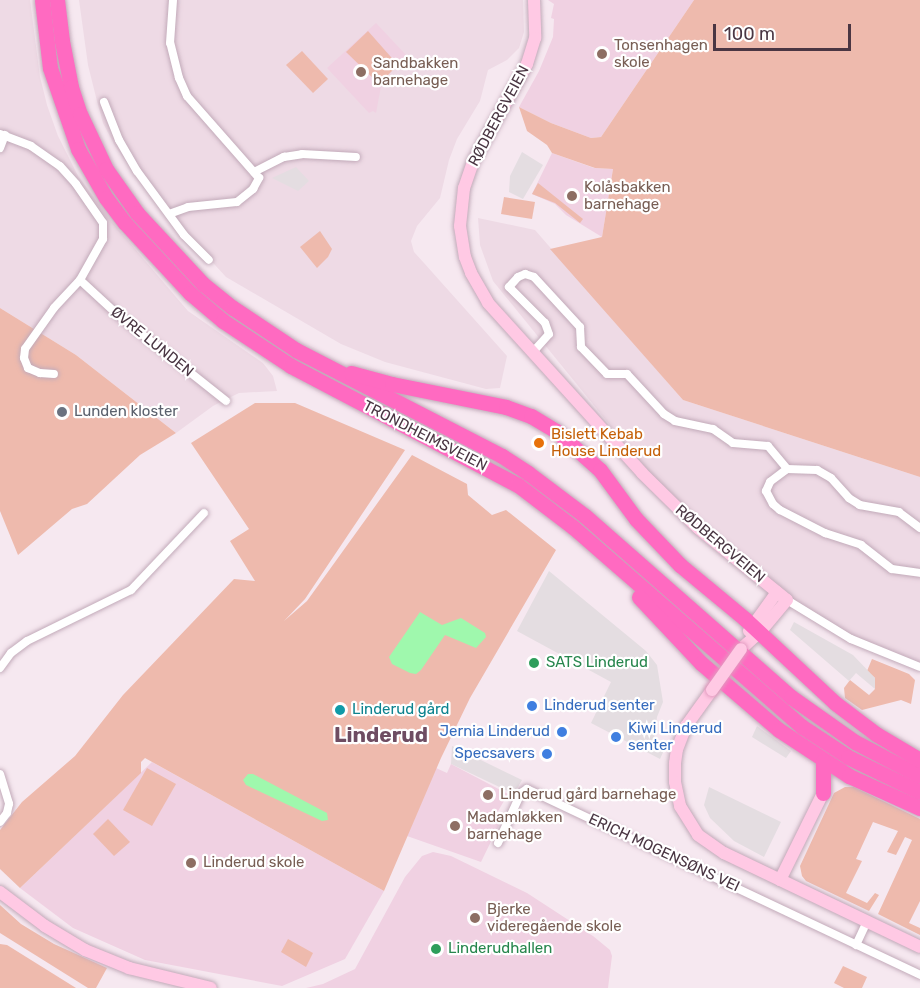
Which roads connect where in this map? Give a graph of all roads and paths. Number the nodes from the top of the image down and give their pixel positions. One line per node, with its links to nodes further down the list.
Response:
1 (42, 0): 20 (highway, TRONDHEIMSVEIEN)
2 (57, 0): 14 (highway, TRONDHEIMSVEIEN)
3 (173, 0): 9 (street)
4 (534, 0): 13 (street, RØDBERGVEIEN)
5 (104, 102): 10 (street)
6 (3, 135): 7 (street); 12 (street)
7 (0, 148)
8 (356, 157): 9 (street)
9 (254, 172): 10 (street)
10 (169, 214): 11 (street)
11 (209, 260)
12 (81, 280): 15 (street); 16 (street, ØVRE LUNDEN)
13 (532, 353): 17 (street); 22 (street, RØDBERGVEIEN)
14 (323, 365): 24 (highway); 31 (highway, TRONDHEIMSVEIEN)
15 (54, 374)
16 (226, 401)
17 (787, 470): 19 (street); 21 (street)
18 (204, 513): 26 (street)
19 (920, 528)
20 (602, 553): 28 (highway); 32 (highway, TRONDHEIMSVEIEN)
21 (920, 573)
22 (777, 592): 23 (street, RØDBERGVEIEN); 24 (street, ERICH MOGENSØNS VEI)
23 (788, 600): 24 (street, ERICH MOGENSØNS VEI); 25 (street)
24 (750, 637): 27 (highway); 37 (street, ERICH MOGENSØNS VEI, bridge)
25 (920, 667)
26 (0, 668)
27 (920, 760)
28 (823, 761): 30 (highway); 33 (highway)
29 (0, 774): 35 (street)
30 (849, 776): 33 (highway); 34 (highway)
31 (920, 776)
32 (920, 792)
33 (823, 793): 37 (street)
34 (920, 807)
35 (0, 822)
36 (498, 843): 40 (street, ERICH MOGENSØNS VEI)
37 (780, 880): 39 (street, ERICH MOGENSØNS VEI)
38 (0, 892): 43 (street)
39 (867, 921): 40 (street); 41 (street, ERICH MOGENSØNS VEI)
40 (856, 945): 42 (street, ERICH MOGENSØNS VEI)
41 (920, 947)
42 (920, 975)
43 (211, 988)

